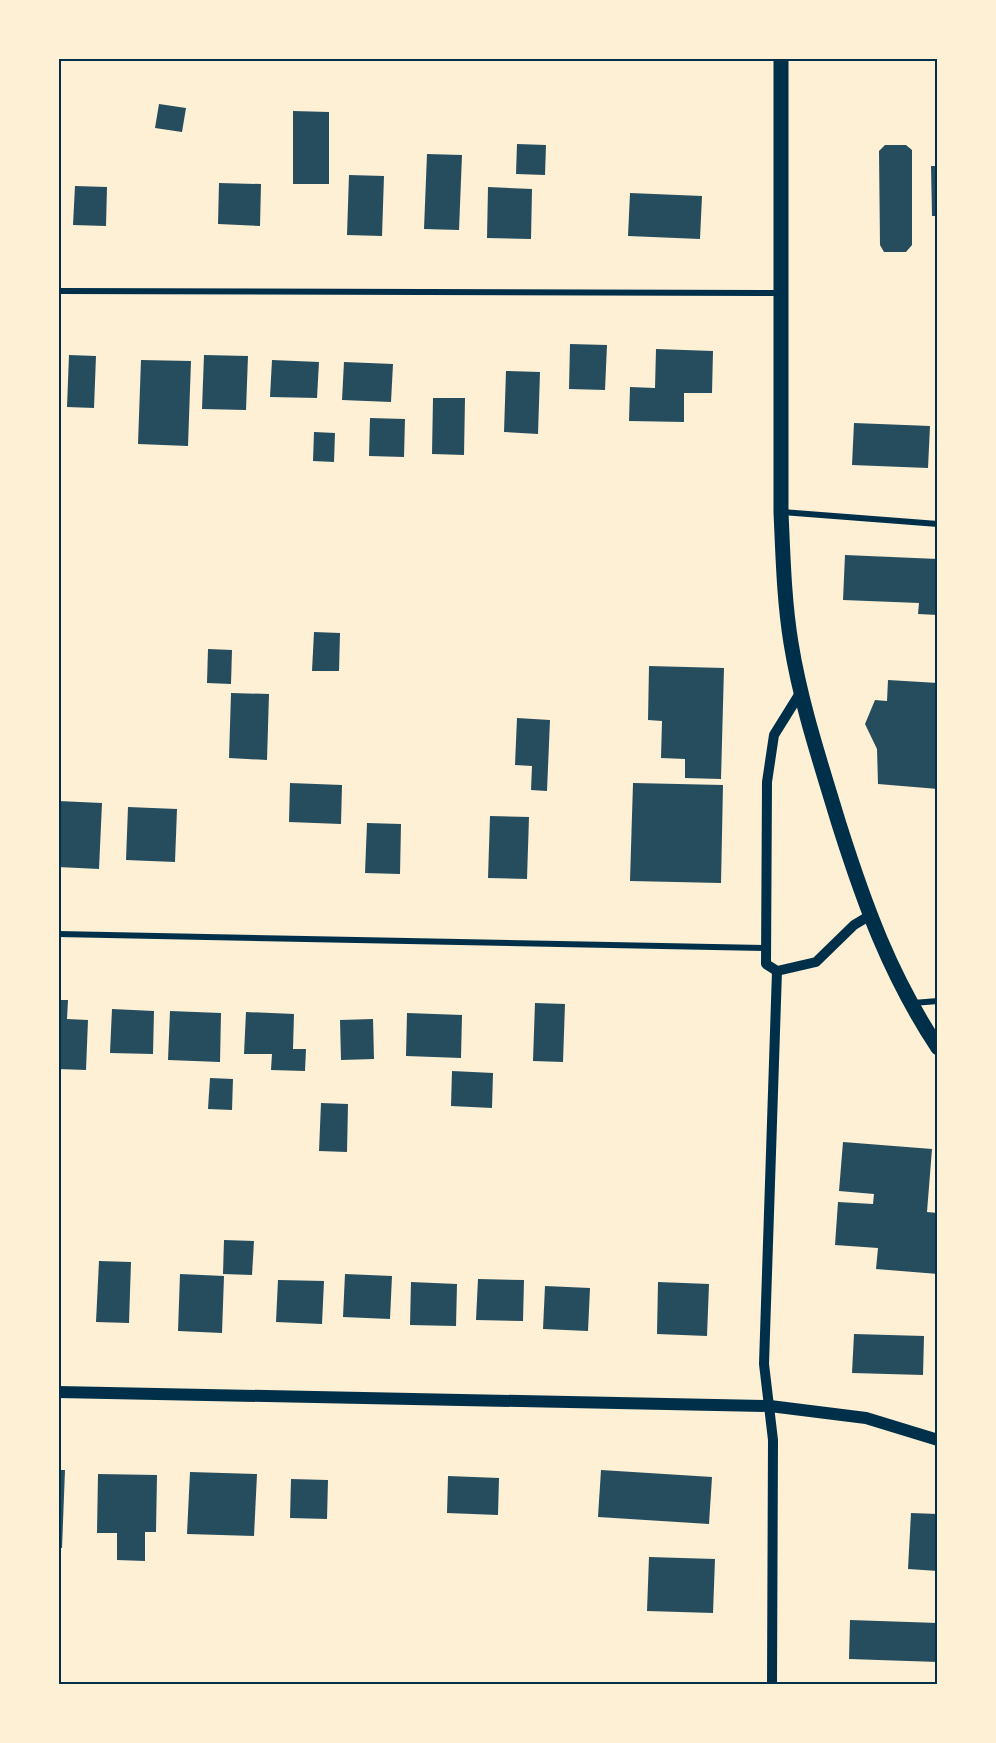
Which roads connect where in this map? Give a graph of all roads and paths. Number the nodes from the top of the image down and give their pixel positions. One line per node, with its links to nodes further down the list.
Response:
1 (781, 58): 3 (main road)
2 (58, 291): 3 (street)
3 (781, 293): 4 (main road)
4 (781, 512): 5 (street); 6 (main road)
5 (938, 524)
6 (802, 690): 7 (main road); 9 (street)
7 (869, 916): 10 (street); 12 (main road)
8 (58, 934): 9 (street)
9 (764, 948): 10 (street)
10 (777, 971): 15 (street)
11 (938, 1001): 12 (street)
12 (909, 1004): 13 (main road)
13 (938, 1048)
14 (58, 1392): 15 (main road)
15 (770, 1406): 16 (main road); 17 (street)
16 (938, 1440)
17 (772, 1684)

